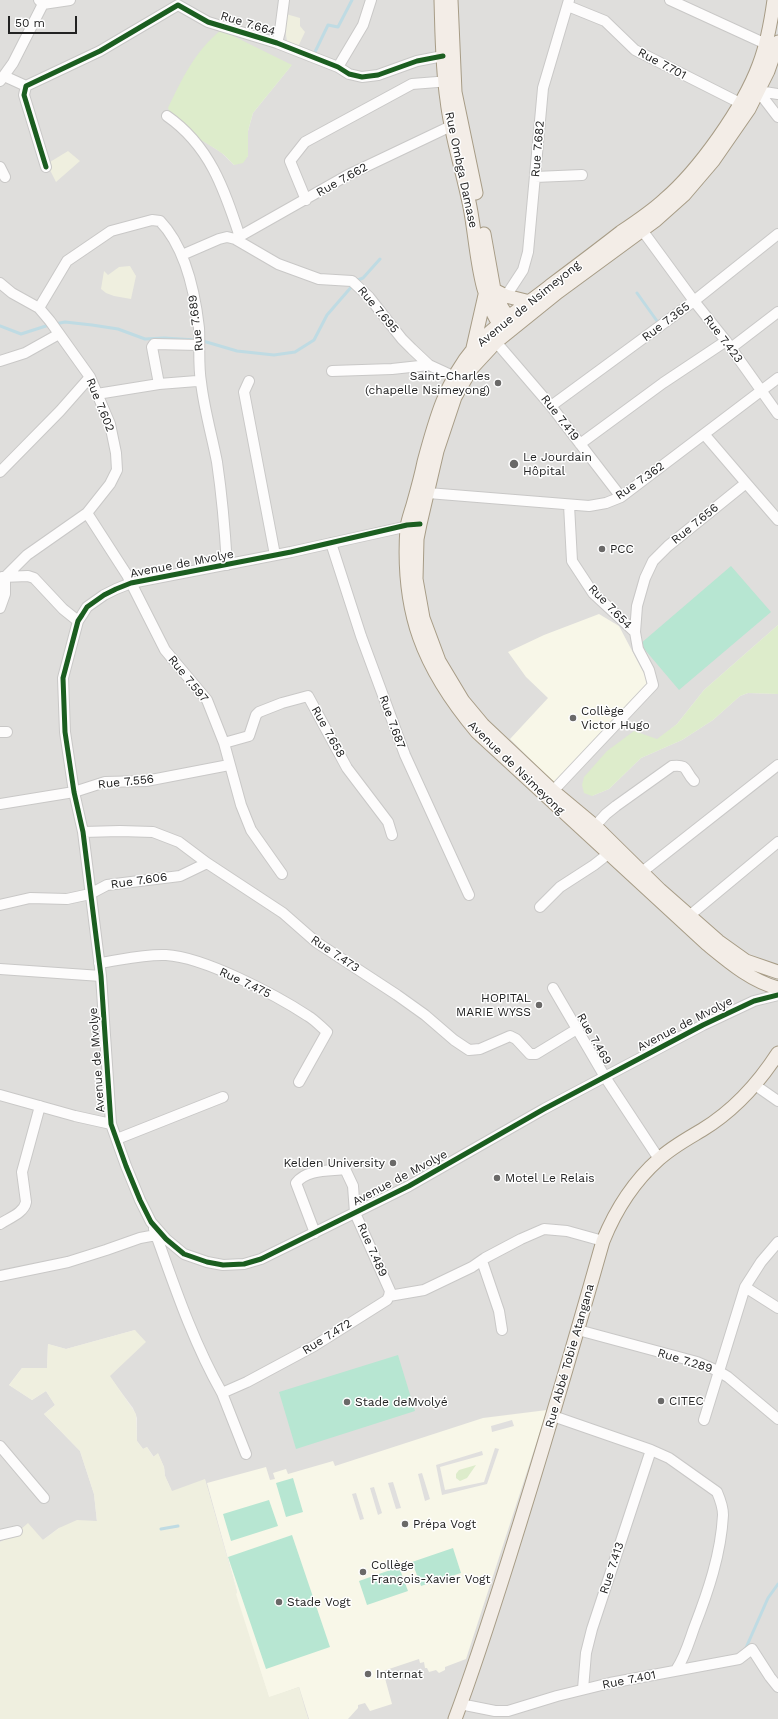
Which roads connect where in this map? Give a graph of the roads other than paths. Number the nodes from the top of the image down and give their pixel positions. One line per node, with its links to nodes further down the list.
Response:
1 (70, 0): 8 (street)
2 (284, 0): 10 (street)
3 (371, 0): 13 (street)
4 (441, 0): 12 (main road, Rue Ombga Damase)
5 (451, 0): 15 (main road, Rue Ombga Damase)
6 (670, 0): 11 (street)
7 (774, 0): 11 (main road, Avenue de Nsimeyong)
8 (43, 1): 14 (street)
9 (568, 3): 19 (street, Rue 7.701); 26 (street, Rue 7.682)
10 (276, 43): 13 (street, Rue 7.664); 16 (street, Rue 7.664)
11 (772, 43): 17 (main road, Avenue de Nsimeyong); 19 (main road, Avenue de Nsimeyong)
12 (443, 56): 13 (street, Rue 7.664); 15 (main road, Rue Ombga Damase)
13 (338, 67)
14 (2, 79): 16 (street)
15 (450, 81): 22 (main road, Rue Ombga Damase); 28 (street); 34 (main road, Rue Ombga Damase)
16 (26, 86): 24 (street)
17 (758, 91): 18 (street); 21 (street); 29 (main road, Avenue de Nsimeyong)
18 (778, 94)
19 (740, 103): 37 (main road, Avenue de Nsimeyong)
20 (166, 116): 31 (street)
21 (778, 117)
22 (451, 126): 28 (street, Rue 7.662); 34 (main road, Rue Ombga Damase)
23 (0, 166): 27 (street)
24 (46, 167)
25 (582, 175): 26 (street)
26 (535, 176): 35 (street, Rue 7.682)
27 (5, 177)
28 (306, 200): 31 (street, Rue 7.662)
29 (642, 230): 36 (street, Rue 7.423); 40 (main road, Avenue de Nsimeyong)
30 (778, 234): 36 (street, Rue 7.365)
31 (238, 238): 32 (street, Rue 7.695); 46 (street, Rue 7.695)
32 (182, 255): 38 (street, Rue 7.689); 43 (street, Rue 7.689)
33 (0, 283): 38 (street, Rue 7.602)
34 (489, 292): 35 (main road); 40 (main road, Rue Ombga Damase); 44 (main road)
35 (506, 296): 37 (main road)
36 (694, 301): 42 (street, Rue 7.423); 56 (street, Rue 7.365)
37 (530, 302): 40 (main road, Avenue de Nsimeyong)
38 (39, 308): 41 (street, Rue 7.602)
39 (778, 312): 42 (street)
40 (505, 329): 44 (main road, Avenue de Nsimeyong); 56 (street, Rue 7.419); 62 (main road, Avenue de Nsimeyong)
41 (59, 334): 45 (street); 48 (street, Rue 7.602)
42 (728, 344): 54 (street, Rue 7.423); 59 (street)
43 (199, 346): 52 (street, Rue 7.689); 53 (street)
44 (473, 350): 49 (main road, Avenue de Nsimeyong)
45 (0, 361)
46 (429, 364): 47 (street); 49 (street, Rue 7.695)
47 (332, 371)
48 (90, 377): 55 (street, Rue 7.602); 60 (street)
49 (455, 377): 67 (main road, Avenue de Nsimeyong)
50 (778, 378): 54 (street, Rue 7.362)
51 (249, 381): 69 (street)
52 (201, 383): 53 (street); 70 (street, Rue 7.689)
53 (159, 384): 55 (street)
54 (761, 391): 57 (street, Rue 7.423); 58 (street, Rue 7.362)
55 (97, 394): 65 (street, Rue 7.602)
56 (551, 406): 59 (street, Rue 7.419)
57 (778, 414)
58 (704, 434): 61 (street); 63 (street, Rue 7.362)
59 (580, 444): 63 (street, Rue 7.419)
60 (0, 472)
61 (746, 483): 66 (street); 75 (street, Rue 7.656)
62 (428, 493): 64 (street, Rue 7.362); 67 (main road, Avenue de Nsimeyong)
63 (621, 497): 64 (street, Rue 7.362)
64 (569, 505): 75 (street, Rue 7.654)
65 (87, 513): 71 (street, Rue 7.602); 72 (street, Rue 7.597)
66 (778, 520)
67 (414, 524): 68 (street, Avenue de Mvolye); 80 (main road, Avenue de Nsimeyong); 87 (main road, Avenue de Nsimeyong)
68 (331, 543): 69 (street, Avenue de Mvolye); 92 (street, Rue 7.687)
69 (275, 555): 70 (street, Avenue de Mvolye)
70 (227, 565): 72 (street, Avenue de Mvolye)
71 (2, 577): 73 (street); 74 (street)
72 (131, 583): 74 (street, Avenue de Mvolye); 76 (street, Rue 7.597)
73 (0, 608)
74 (78, 621): 81 (street, Avenue de Mvolye)
75 (635, 632): 80 (street, Rue 7.654)
76 (224, 743): 77 (street, Rue 7.597); 85 (street, Rue 7.658)
77 (230, 765): 81 (street, Rue 7.556); 90 (street, Rue 7.597)
78 (778, 765): 89 (street)
79 (694, 780): 83 (street)
80 (554, 791): 83 (main road, Avenue de Nsimeyong)
81 (74, 792): 82 (street, Rue 7.556); 84 (street, Avenue de Mvolye)
82 (0, 804)
83 (595, 826): 89 (main road, Avenue de Nsimeyong)
84 (83, 832): 88 (street, Rue 7.473); 91 (street, Avenue de Mvolye)
85 (392, 835)
86 (778, 842): 95 (street)
87 (608, 854): 94 (street); 101 (main road, Avenue de Nsimeyong)
88 (207, 863): 91 (street, Rue 7.606); 103 (street, Rue 7.473)
89 (642, 872): 95 (main road, Avenue de Nsimeyong)
90 (282, 874)
91 (90, 894): 93 (street, Rue 7.606); 96 (street, Avenue de Mvolye)
92 (469, 895)
93 (0, 904)
94 (540, 907)
95 (689, 916): 98 (main road, Avenue de Nsimeyong)
96 (99, 963): 99 (street, Avenue de Mvolye); 106 (street, Rue 7.475)
97 (0, 969): 99 (street)
98 (778, 972)
99 (101, 976): 112 (street, Avenue de Mvolye)
100 (552, 988): 103 (street, Rue 7.469)
101 (778, 988)
102 (778, 994): 105 (street, Avenue de Mvolye)
103 (577, 1029): 105 (street, Rue 7.469)
104 (778, 1053): 107 (main road, Rue Abbé Tobie Atangana)
105 (605, 1077): 114 (street, Rue 7.469); 115 (street, Avenue de Mvolye)
106 (299, 1082)
107 (755, 1084): 110 (street); 114 (main road, Rue Abbé Tobie Atangana)
108 (0, 1096): 111 (street)
109 (223, 1097): 113 (street)
110 (778, 1101)
111 (40, 1106): 112 (street); 117 (street)
112 (111, 1124): 113 (street, Avenue de Mvolye)
113 (117, 1139): 116 (street, Avenue de Mvolye)
114 (658, 1159): 120 (main road, Rue Abbé Tobie Atangana)
115 (355, 1213): 118 (street, Avenue de Mvolye); 118 (street, Rue 7.489); 125 (street, Rue 7.489)
116 (151, 1222): 118 (street, Avenue de Mvolye); 119 (street)
117 (0, 1224)
118 (315, 1233)
119 (156, 1235): 123 (street); 130 (street)
120 (604, 1241): 122 (street, Rue 7.472); 128 (main road, Rue Abbé Tobie Atangana)
121 (778, 1242): 124 (street)
122 (482, 1261): 125 (street, Rue 7.472); 127 (street)
123 (0, 1276)
124 (745, 1287): 126 (street); 129 (street)
125 (389, 1296): 130 (street, Rue 7.472)
126 (778, 1308)
127 (502, 1330)
128 (578, 1330): 129 (street, Rue 7.289); 131 (main road, Rue Abbé Tobie Atangana)
129 (718, 1371): 132 (street, Rue 7.289); 133 (street)
130 (222, 1393): 136 (street)
131 (553, 1416): 135 (street); 143 (main road, Rue Abbé Tobie Atangana)
132 (778, 1419)
133 (704, 1420)
134 (1, 1448): 137 (street)
135 (651, 1450): 140 (street); 142 (street, Rue 7.413)
136 (246, 1454)
137 (44, 1498)
138 (17, 1531): 139 (street)
139 (0, 1535)
140 (676, 1670): 141 (street, Rue 7.401); 142 (street, Rue 7.401)
141 (778, 1686)
142 (583, 1689): 143 (street, Rue 7.401)
143 (460, 1704): 144 (main road, Rue Abbé Tobie Atangana)
144 (455, 1719)

